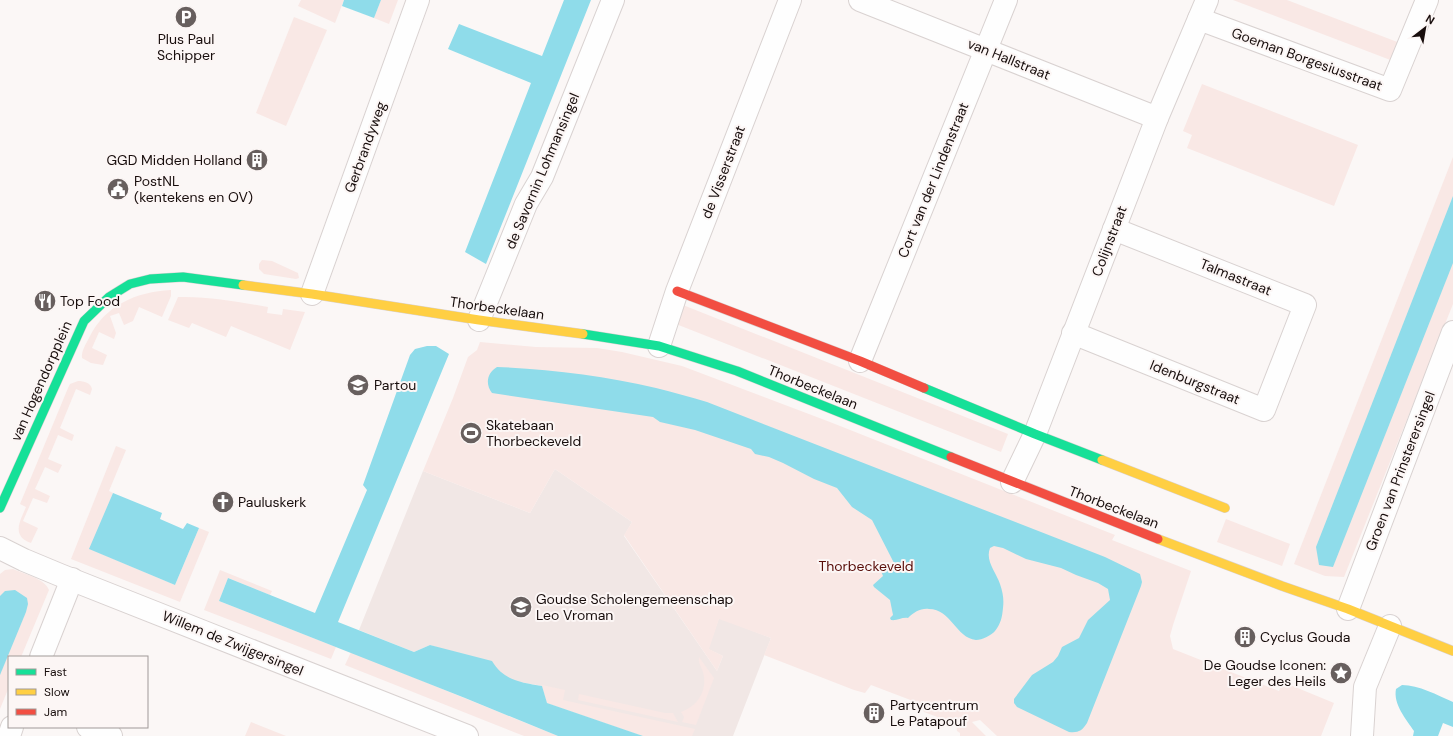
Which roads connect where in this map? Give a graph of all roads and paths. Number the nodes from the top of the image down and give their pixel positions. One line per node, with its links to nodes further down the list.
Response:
1 (418, 0): 13 (street, Gerbrandyweg)
2 (613, 0): 14 (street, de Savornin Lohmansingel)
3 (790, 0): 12 (street, de Visserstraat)
4 (860, 0): 8 (street, van Hallstraat)
5 (1006, 0): 8 (street, Cort van der Lindenstraat)
6 (1427, 0): 7 (street, Goeman Borgesiusstraat)
7 (1203, 10): 9 (street, Colijnstraat)
8 (985, 49): 9 (street, van Hallstraat); 19 (street, Cort van der Lindenstraat)
9 (1157, 118): 10 (street, Colijnstraat)
10 (1114, 229): 16 (street, Colijnstraat); 18 (street, Talmastraat)
11 (130, 284): 13 (main road, Thorbeckelaan); 22 (main road, van Hogendorpplein)
12 (677, 291): 17 (street, de Visserstraat); 19 (main road)
13 (312, 294): 14 (main road, Thorbeckelaan)
14 (479, 320): 17 (main road, Thorbeckelaan)
15 (1453, 332): 26 (street, Groen van Prinsterersingel)
16 (1073, 333): 18 (street, Idenburgstraat); 20 (street, Colijnstraat)
17 (659, 346): 21 (main road, Thorbeckelaan)
18 (1284, 357)
19 (860, 361): 20 (main road)
20 (1035, 434): 21 (street, Colijnstraat); 23 (main road)
21 (1012, 482): 26 (main road, Thorbeckelaan)
22 (0, 508)
23 (1225, 508)
24 (0, 548): 25 (street, Willem de Zwijgersingel)
25 (72, 579): 29 (street); 32 (street, Willem de Zwijgersingel)
26 (1348, 609): 27 (main road, Thorbeckelaan)
27 (1390, 626): 28 (main road, Thorbeckelaan); 33 (street)
28 (1453, 651)
29 (41, 656)
30 (91, 728): 31 (street)
31 (111, 736)
32 (467, 736)
33 (1362, 736)

